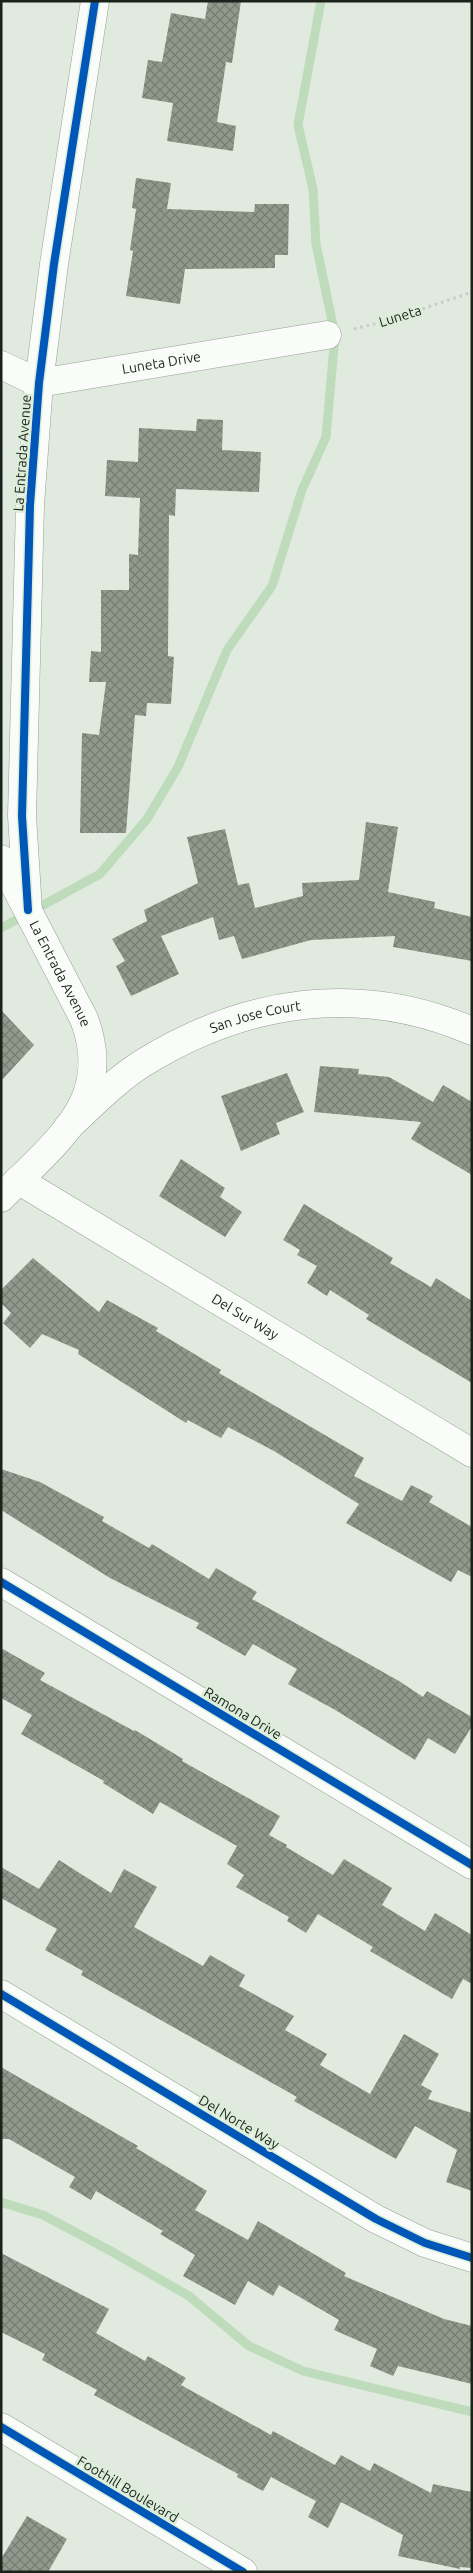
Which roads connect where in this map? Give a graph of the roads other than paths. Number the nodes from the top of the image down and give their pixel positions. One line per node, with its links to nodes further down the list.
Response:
1 (91, 3): 4 (street, La Entrada Avenue)
2 (326, 335): 4 (street, Luneta Drive)
3 (1, 364): 4 (street)
4 (39, 384): 6 (street, La Entrada Avenue)
5 (1, 859): 6 (street)
6 (28, 910): 8 (street, La Entrada Avenue)
7 (472, 1031): 8 (street, San Jose Court)
8 (68, 1127): 9 (street, La Entrada Avenue)
9 (10, 1189): 10 (street, Del Sur Way)
10 (472, 1453)
11 (1, 1582): 12 (street, Ramona Drive)
12 (472, 1865)
13 (1, 1994): 14 (street, Del Norte Way)
14 (472, 2258)
15 (1, 2427): 16 (street, Foothill Boulevard)
16 (242, 2572)

